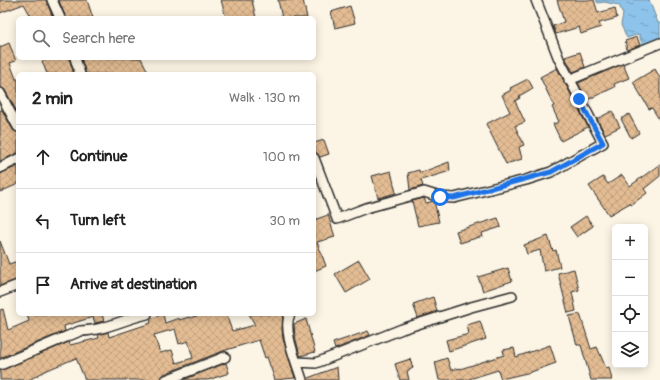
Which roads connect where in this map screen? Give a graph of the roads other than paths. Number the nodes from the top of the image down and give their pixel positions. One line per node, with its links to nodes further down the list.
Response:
1 (52, 0): 3 (street)
2 (536, 0): 7 (street)
3 (59, 16)
4 (660, 43): 7 (street)
5 (76, 60): 6 (street)
6 (79, 72)
7 (569, 80): 11 (street)
8 (0, 93): 9 (street)
9 (16, 123)
10 (16, 160): 12 (street)
11 (316, 163)
12 (0, 168)
13 (16, 286): 14 (street)
14 (0, 292)
15 (512, 296): 19 (street)
16 (135, 316): 20 (street)
17 (289, 316): 19 (street)
18 (224, 357): 21 (street)
19 (297, 362): 22 (street)
20 (0, 365)
21 (166, 380)
22 (302, 380)

